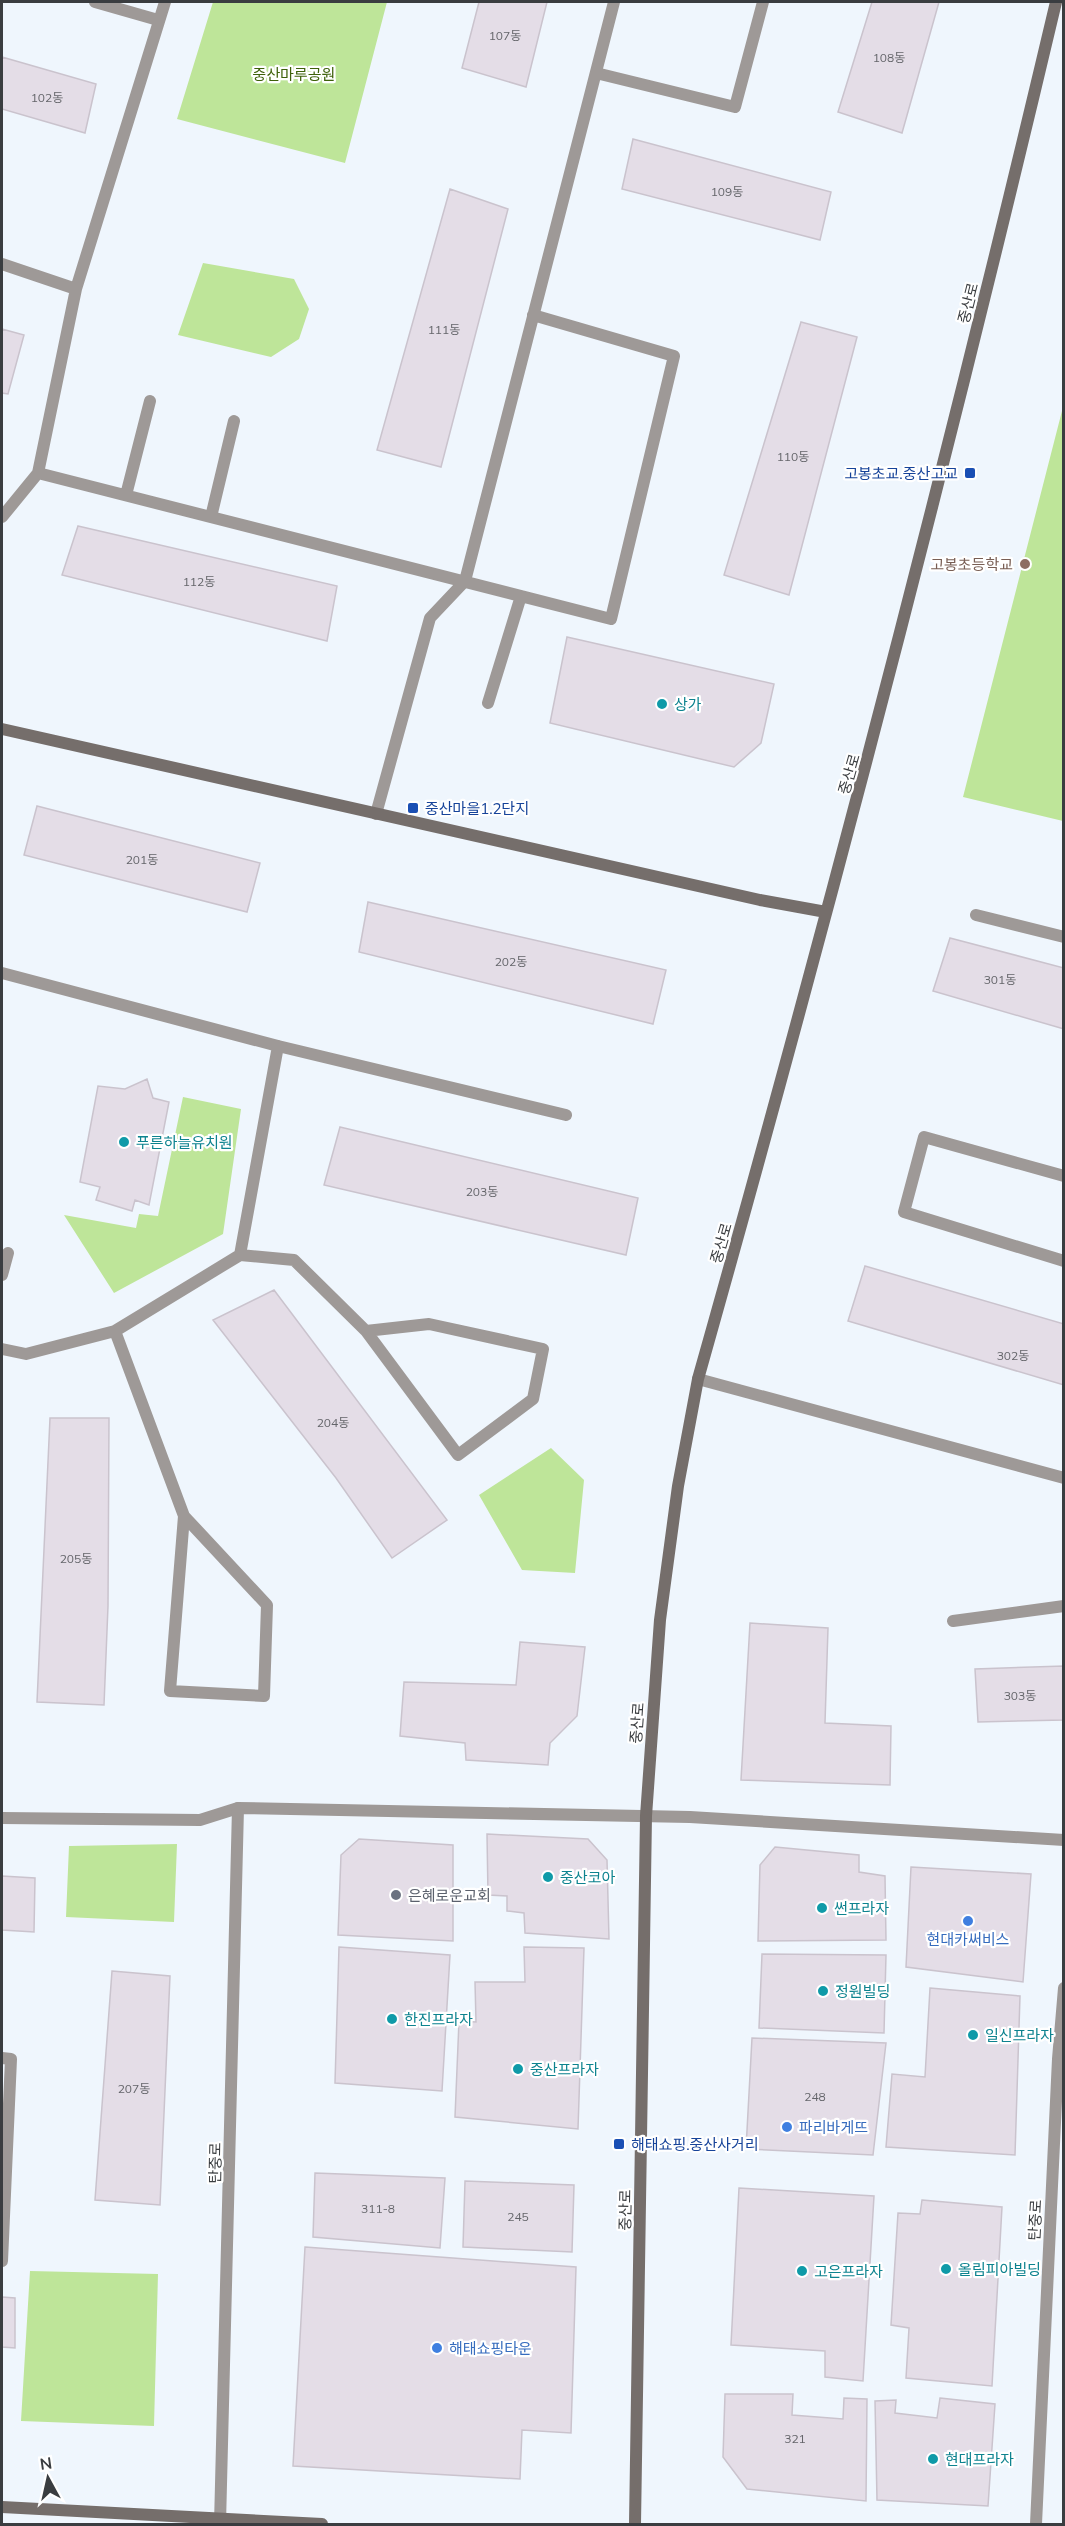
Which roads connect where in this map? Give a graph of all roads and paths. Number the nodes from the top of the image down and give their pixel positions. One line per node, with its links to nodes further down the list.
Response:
1 (95, 2): 6 (street)
2 (165, 2): 6 (street)
3 (614, 2): 7 (street)
4 (763, 2): 7 (street)
5 (1056, 2): 22 (main road, 중산로)
6 (158, 20): 9 (street)
7 (596, 73): 10 (street)
8 (2, 264): 9 (street)
9 (76, 289): 13 (street)
10 (533, 315): 17 (street); 18 (street)
11 (150, 401): 14 (street)
12 (234, 421): 16 (street)
13 (38, 473): 14 (street); 15 (street)
14 (126, 495): 16 (street)
15 (2, 517)
16 (211, 517): 17 (street)
17 (465, 581): 18 (street); 21 (street)
18 (521, 596): 19 (street)
19 (488, 703)
20 (2, 729): 21 (main road)
21 (376, 814): 22 (main road)
22 (826, 912): 36 (main road, 중산로)
23 (976, 915): 24 (street)
24 (1064, 937)
25 (2, 973): 26 (street)
26 (278, 1046): 27 (street); 30 (street)
27 (566, 1115)
28 (1064, 1176): 31 (street)
29 (8, 1253): 32 (street)
30 (240, 1255): 33 (street); 34 (street)
31 (1064, 1261)
32 (2, 1275)
33 (115, 1331): 35 (street); 38 (street)
34 (366, 1331): 34 (street)
35 (2, 1348)
36 (698, 1379): 37 (street); 42 (main road, 중산로)
37 (1064, 1478)
38 (184, 1516): 38 (street)
39 (1064, 1606): 40 (street)
40 (953, 1621)
41 (238, 1808): 42 (street); 43 (street); 51 (street, 탄중로)
42 (646, 1816): 44 (street); 53 (main road, 중산로)
43 (2, 1818)
44 (1064, 1840)
45 (1064, 1988): 47 (street, 탄중로)
46 (2, 2058): 48 (street)
47 (1060, 2081): 54 (street, 탄중로)
48 (4, 2155): 49 (street)
49 (2, 2260)
50 (2, 2507): 51 (main road)
51 (220, 2521): 52 (main road)
52 (322, 2524)
53 (635, 2524)
54 (1036, 2524)

